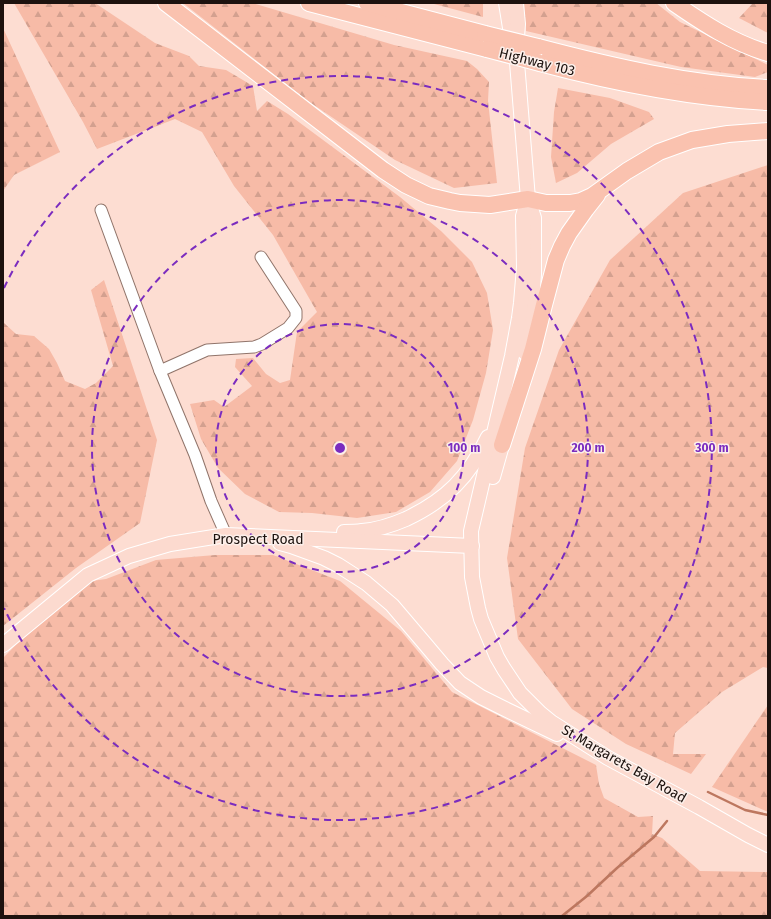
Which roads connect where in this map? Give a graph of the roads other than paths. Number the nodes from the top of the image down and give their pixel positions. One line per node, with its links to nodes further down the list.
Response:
1 (166, 3): 16 (highway)
2 (309, 3): 9 (highway, Highway 103)
3 (367, 3): 8 (highway, Highway 103)
4 (378, 3): 8 (highway)
5 (506, 3): 10 (main road, St Margarets Bay Road)
6 (516, 3): 10 (main road, St Margarets Bay Road)
7 (674, 3): 11 (highway)
8 (409, 14): 9 (highway, Highway 103)
9 (486, 42): 12 (highway, Highway 103, bridge); 13 (highway, Highway 103, bridge)
10 (516, 50): 16 (main road, St Margarets Bay Road)
11 (768, 53)
12 (768, 88)
13 (768, 102)
14 (768, 131): 15 (highway)
15 (606, 185): 16 (highway); 21 (highway)
16 (528, 199): 20 (main road, St Margarets Bay Road); 21 (main road, St Margarets Bay Road)
17 (101, 210): 19 (lane)
18 (261, 257): 19 (lane)
19 (160, 371): 22 (lane)
20 (500, 408): 23 (main road); 24 (main road, St Margarets Bay Road)
21 (502, 445): 24 (main road, St Margarets Bay Road)
22 (226, 536): 23 (main road, Prospect Road); 25 (main road, Prospect Road)
23 (258, 537): 24 (main road, Prospect Road); 26 (main road)
24 (472, 546): 26 (main road, St Margarets Bay Road)
25 (3, 645)
26 (608, 758): 27 (main road, St Margarets Bay Road)
27 (768, 845)

